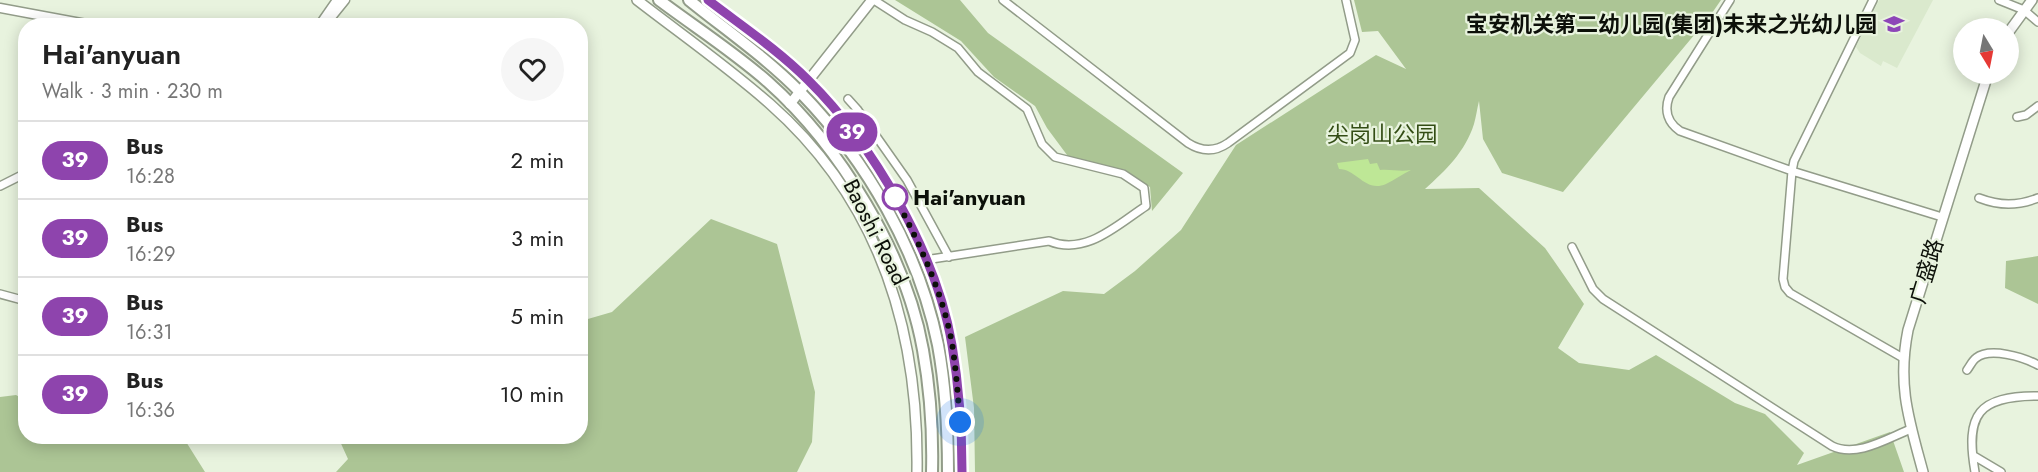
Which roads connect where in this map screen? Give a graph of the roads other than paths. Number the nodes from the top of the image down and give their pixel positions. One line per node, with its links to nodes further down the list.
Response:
1 (337, 0): 17 (street)
2 (345, 0): 18 (street)
3 (636, 0): 45 (main road)
4 (658, 0): 25 (main road, Baoshi Road)
5 (688, 0): 23 (main road, Baoshi Road)
6 (708, 0): 21 (main road)
7 (873, 0): 21 (main road); 35 (street)
8 (1003, 0): 9 (street)
9 (1346, 0)
10 (1730, 0): 28 (street)
11 (1873, 0): 28 (street)
12 (2000, 0): 15 (street)
13 (2032, 0): 15 (main road)
14 (0, 8): 16 (street)
15 (2025, 10): 19 (main road); 20 (street)
16 (53, 18)
17 (327, 18)
18 (329, 18)
19 (2019, 18)
20 (2038, 22)
21 (809, 81): 23 (main road); 36 (main road)
22 (1985, 84): 33 (main road, 广盛路)
23 (800, 92): 25 (main road); 47 (main road, Baoshi Road)
24 (848, 99): 35 (street)
25 (790, 104): 46 (main road, Baoshi Road)
26 (2038, 106): 27 (street)
27 (2017, 117)
28 (1792, 171): 33 (street); 39 (street)
29 (18, 177): 30 (street)
30 (0, 186)
31 (1979, 198): 32 (street)
32 (2038, 198)
33 (1942, 217): 39 (main road, 广盛路)
34 (1572, 247): 43 (street)
35 (949, 257): 36 (street)
36 (925, 260): 48 (main road)
37 (0, 294): 38 (street)
38 (18, 299)
39 (1903, 358): 43 (main road, 广盛路)
40 (2038, 365): 41 (street)
41 (1967, 370)
42 (2038, 396): 44 (street)
43 (1911, 429): 49 (main road, 广盛路)
44 (1974, 456): 50 (street); 51 (street)
45 (917, 472)
46 (932, 472)
47 (948, 472)
48 (962, 472)
49 (1923, 472)
50 (1975, 472)
51 (2001, 472)

